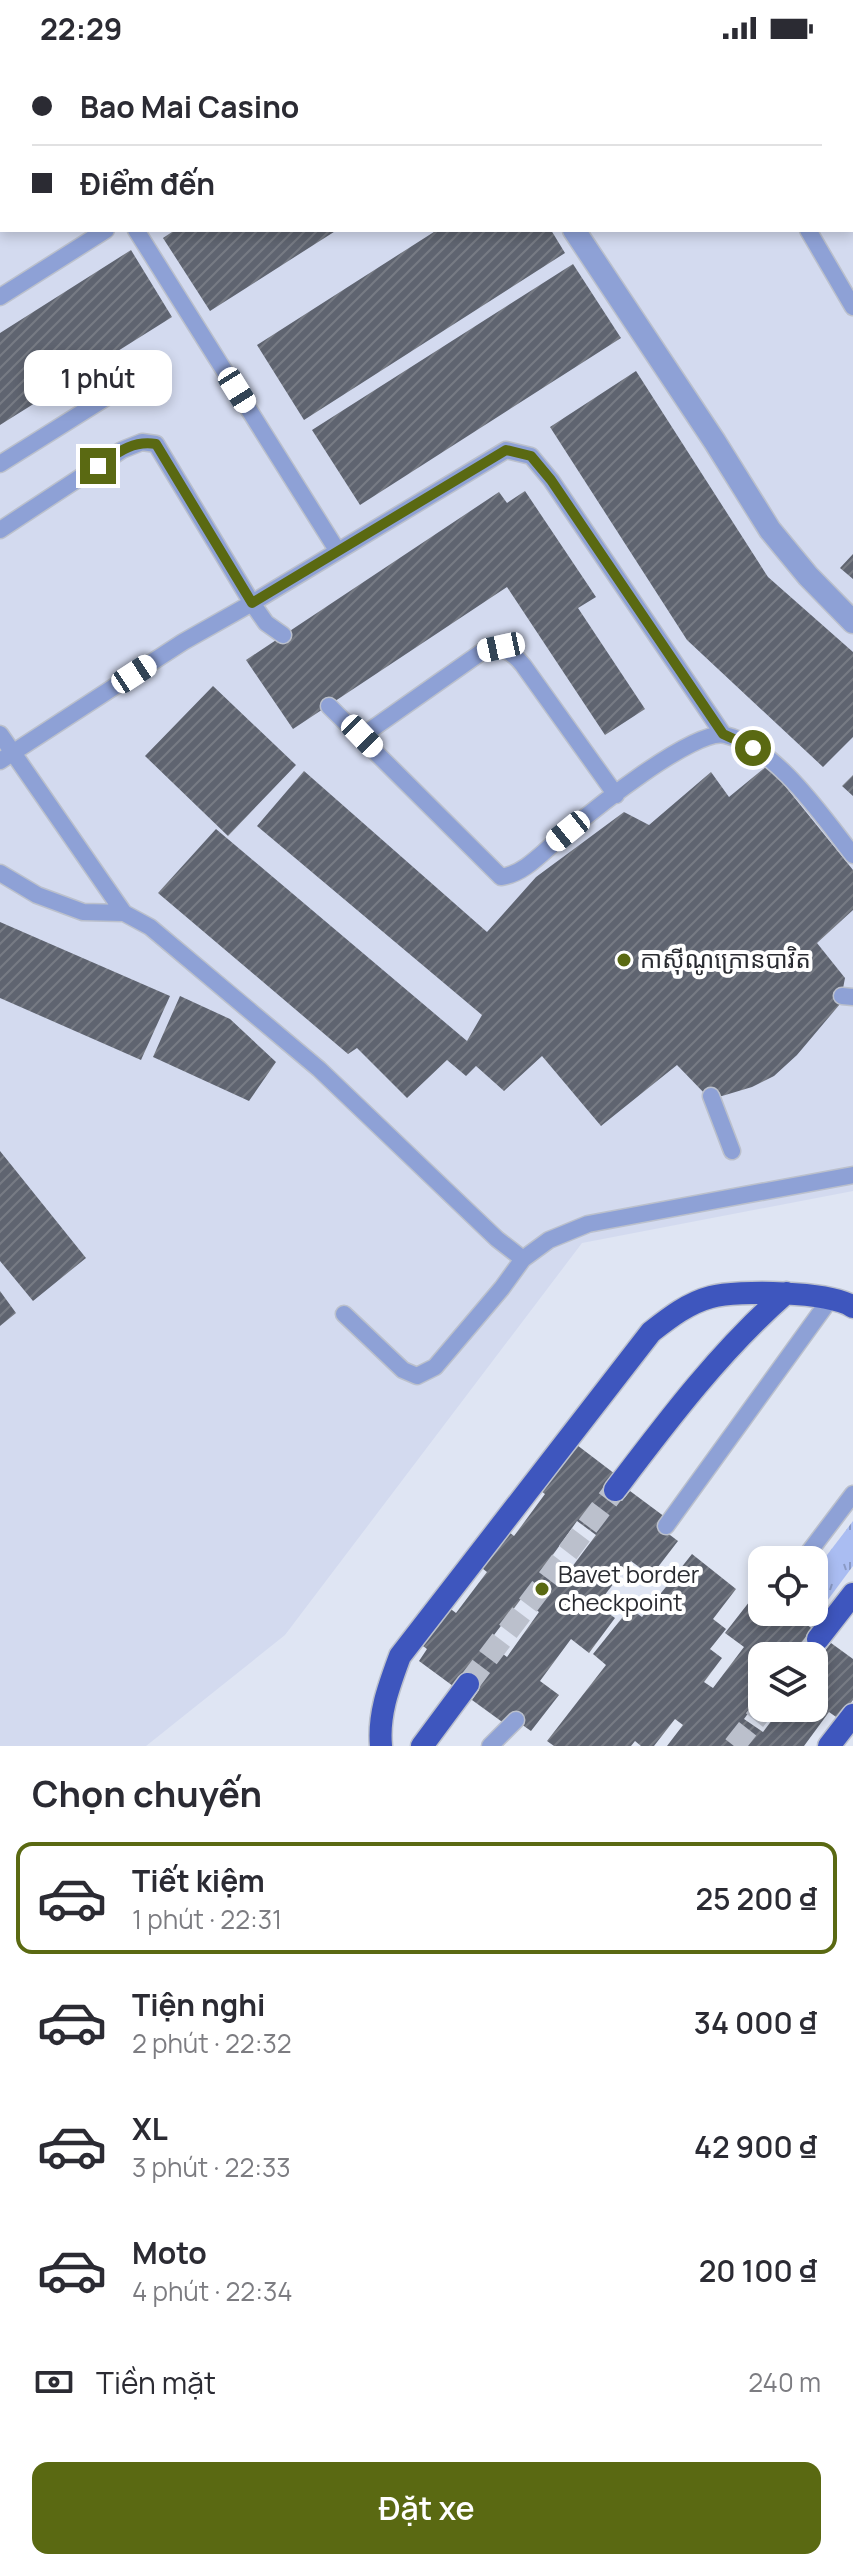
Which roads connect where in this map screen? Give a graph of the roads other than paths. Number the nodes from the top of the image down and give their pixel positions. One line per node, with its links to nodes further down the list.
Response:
1 (103, 232): 5 (lane)
2 (137, 232): 10 (lane)
3 (575, 232): 12 (street)
4 (809, 232): 6 (lane)
5 (0, 297)
6 (853, 307)
7 (139, 377): 8 (lane)
8 (0, 464)
9 (0, 530): 11 (lane)
10 (337, 550): 11 (lane); 16 (lane)
11 (252, 603): 13 (lane); 18 (lane)
12 (853, 622)
13 (283, 635)
14 (329, 706): 17 (lane)
15 (0, 734): 18 (lane)
16 (723, 734): 19 (lane); 20 (lane)
17 (362, 736): 19 (lane); 19 (lane)
18 (6, 757): 22 (lane)
19 (616, 795)
20 (853, 855)
21 (0, 873): 22 (lane)
22 (124, 913): 26 (lane)
23 (711, 1096): 24 (lane)
24 (732, 1151)
25 (853, 1175): 26 (lane)
26 (523, 1259): 29 (lane)
27 (786, 1293): 28 (highway); 30 (highway); 39 (highway)
28 (845, 1300): 32 (lane)
29 (344, 1314)
30 (615, 1490)
31 (853, 1494): 33 (lane)
32 (666, 1526)
33 (814, 1546)
34 (853, 1594): 35 (highway)
35 (818, 1639)
36 (468, 1684): 40 (highway)
37 (853, 1715): 42 (highway)
38 (516, 1720): 41 (lane)
39 (381, 1746)
40 (422, 1746)
41 (490, 1746)
42 (829, 1746)

